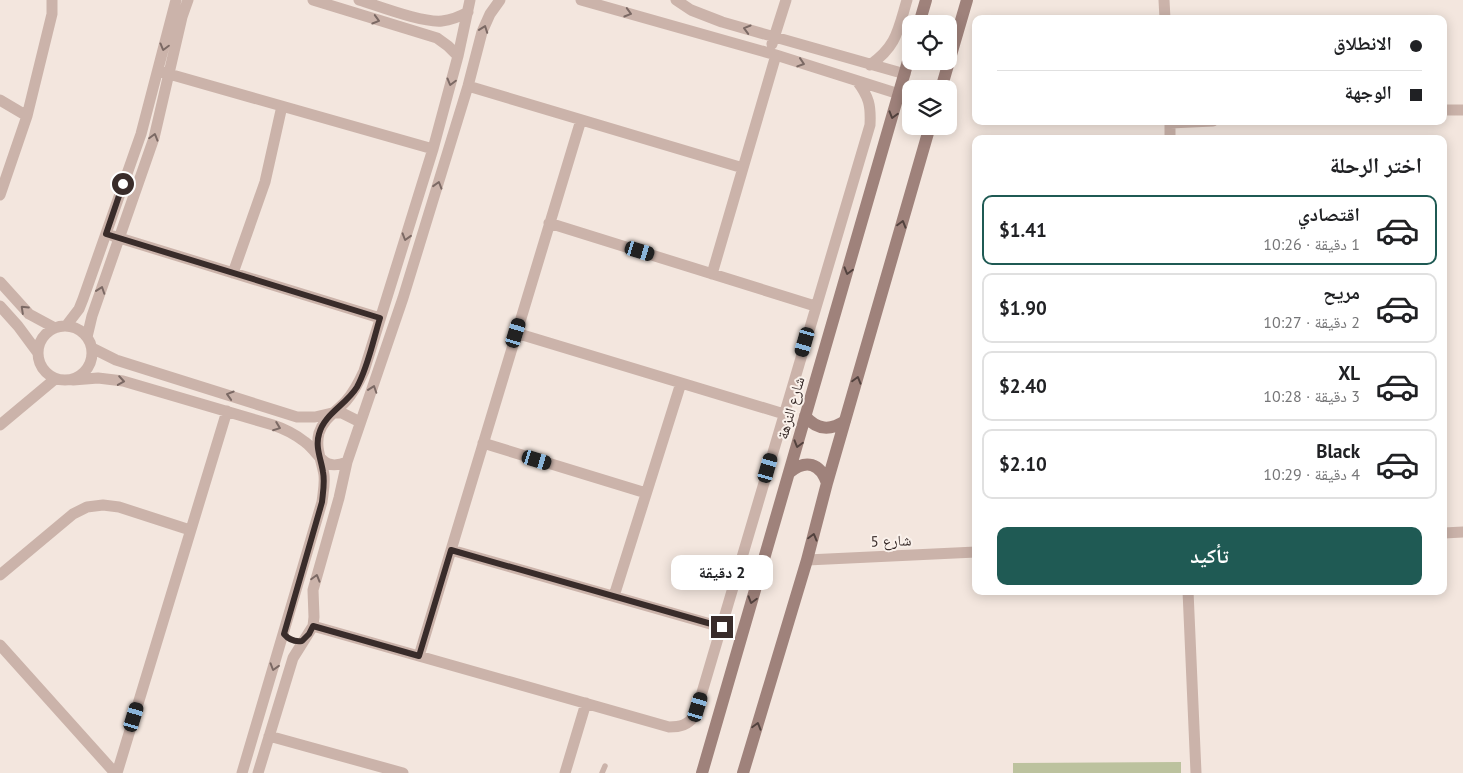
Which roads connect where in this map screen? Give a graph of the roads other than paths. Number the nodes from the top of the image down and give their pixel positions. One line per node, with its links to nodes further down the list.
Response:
1 (52, 0): 34 (street)
2 (176, 0): 24 (street, one-way to 24)
3 (188, 0): 24 (street)
4 (313, 0): 15 (street)
5 (359, 0): 16 (street)
6 (470, 0): 16 (street)
7 (500, 0): 28 (street, one-way to 7)
8 (581, 0): 20 (street, one-way to 20)
9 (676, 0): 19 (street, one-way to 9)
10 (786, 0): 19 (street)
11 (907, 0): 22 (street)
12 (926, 0): 17 (main road)
13 (967, 0): 27 (main road)
14 (1164, 0): 18 (street)
15 (344, 5): 21 (street, one-way to 21)
16 (468, 12): 21 (street)
17 (922, 15)
18 (1165, 15)
19 (774, 37): 20 (street); 22 (street)
20 (772, 54): 26 (street, one-way to 26); 38 (street)
21 (458, 56): 37 (street, one-way to 37)
22 (870, 64): 25 (street)
23 (906, 70): 25 (main road, شارع النزهة)
24 (163, 72): 31 (street); 41 (street); 42 (street, one-way to 24)
25 (905, 74): 29 (main road, شارع النزهة)
26 (857, 80): 29 (street); 47 (street)
27 (944, 80)
28 (468, 86): 35 (street); 61 (street, one-way to 28)
29 (899, 94): 59 (main road, شارع النزهة, one-way to 59)
30 (0, 100): 34 (street)
31 (282, 106): 37 (street); 43 (street)
32 (1447, 110): 33 (street)
33 (1463, 110)
34 (27, 116): 39 (street)
35 (581, 120): 38 (street); 40 (street)
36 (927, 135): 60 (main road, one-way to 36)
37 (433, 149): 48 (street, one-way to 48)
38 (742, 168): 44 (street)
39 (0, 195)
40 (549, 223): 44 (street); 50 (street)
41 (106, 234): 42 (street); 49 (street)
42 (119, 238): 43 (street); 51 (street, one-way to 42)
43 (233, 273): 48 (street)
44 (712, 274): 47 (street)
45 (0, 282): 49 (street, one-way to 45)
46 (0, 306): 52 (street)
47 (815, 306): 58 (street)
48 (380, 318): 57 (street)
49 (60, 327): 51 (street); 52 (street)
50 (516, 333): 55 (street); 63 (street)
51 (90, 342): 54 (street); 57 (street, one-way to 51)
52 (38, 353): 53 (street)
53 (55, 378): 54 (street); 62 (street)
54 (73, 380): 56 (street, one-way to 56)
55 (680, 383): 58 (street); 68 (street)
56 (226, 411): 64 (street, one-way to 64); 69 (street)
57 (332, 413): 61 (street); 64 (street)
58 (784, 414): 81 (street)
59 (805, 416): 60 (main road); 66 (main road, شارع النزهة, one-way to 66)
60 (845, 421): 67 (main road)
61 (360, 422): 65 (street)
62 (0, 425)
63 (483, 443): 68 (street); 72 (street)
64 (320, 459): 65 (street); 78 (street)
65 (347, 462): 79 (street, one-way to 65)
66 (790, 472): 67 (main road); 96 (main road, شارع النزهة, one-way to 96)
67 (827, 483): 74 (main road, one-way to 67)
68 (646, 493): 77 (street)
69 (190, 530): 75 (street); 90 (street)
70 (1463, 532): 71 (street)
71 (1447, 533)
72 (451, 550): 77 (street); 85 (street)
73 (972, 552): 74 (street, شارع 5)
74 (807, 560): 97 (main road, one-way to 74)
75 (0, 576)
76 (1188, 595): 98 (street)
77 (614, 596): 81 (street)
78 (292, 603): 79 (street); 82 (street)
79 (313, 607): 80 (street)
80 (313, 626): 83 (street); 85 (street)
81 (722, 627): 86 (street)
82 (284, 634): 83 (street); 91 (street, one-way to 91)
83 (302, 641): 87 (street)
84 (0, 645): 90 (street)
85 (419, 656): 86 (street)
86 (586, 703): 94 (street)
87 (269, 736): 89 (street); 92 (street)
88 (605, 766): 95 (lane)
89 (384, 770): 93 (street)
90 (116, 773)
91 (242, 773)
92 (258, 773)
93 (403, 773)
94 (565, 773)
95 (602, 773)
96 (702, 773)
97 (743, 773)
98 (1196, 773)

